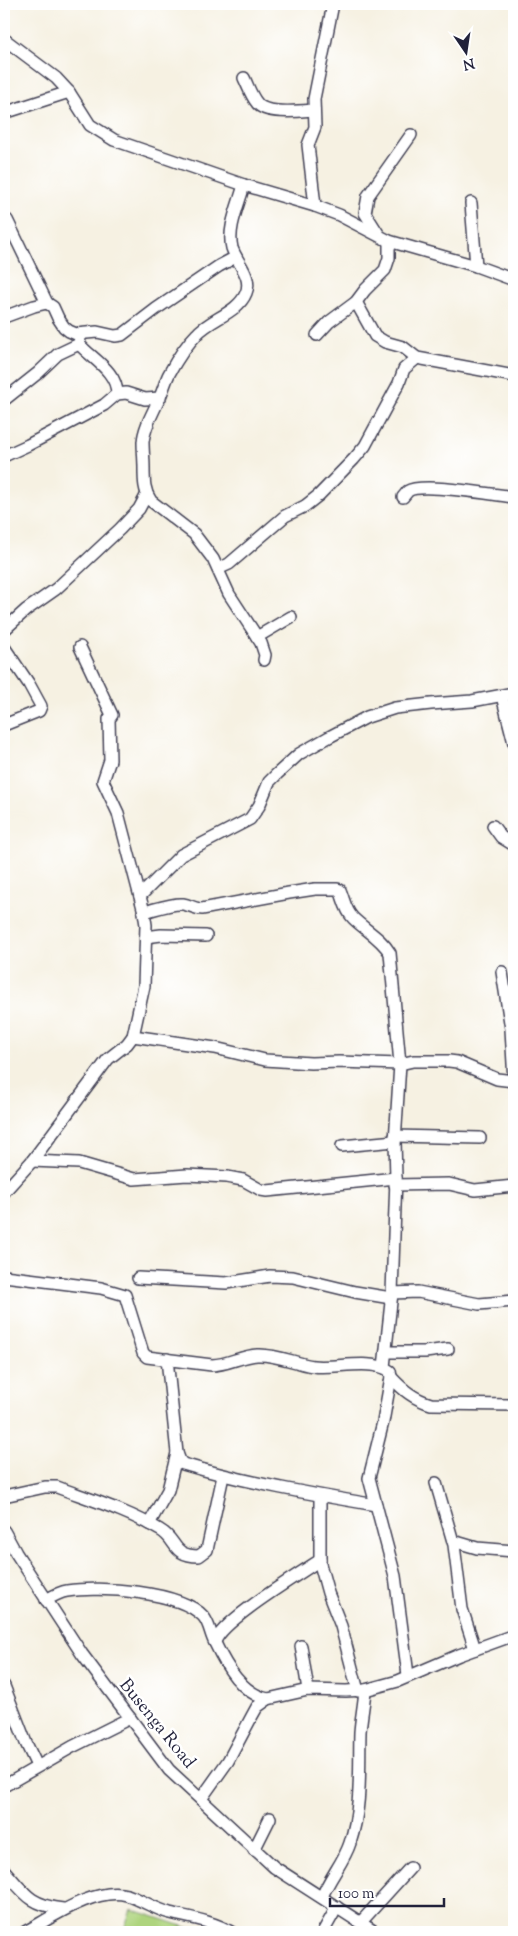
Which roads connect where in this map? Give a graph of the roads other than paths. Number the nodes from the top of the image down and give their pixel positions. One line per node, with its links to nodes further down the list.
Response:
1 (333, 4): 5 (street)
2 (4, 39): 4 (street)
3 (244, 78): 5 (street)
4 (69, 92): 6 (street); 8 (street)
5 (314, 110): 10 (street)
6 (4, 113)
7 (411, 135): 12 (street)
8 (244, 185): 10 (street); 13 (street)
9 (472, 203): 14 (street)
10 (315, 206): 12 (street)
11 (7, 220): 17 (street)
12 (384, 239): 14 (street); 16 (street)
13 (236, 256): 20 (street); 24 (street)
14 (476, 266): 15 (street)
15 (514, 280)
16 (356, 302): 19 (street); 21 (street)
17 (47, 303): 18 (street); 20 (street)
18 (4, 318)
19 (317, 335)
20 (82, 339): 23 (street); 25 (street)
21 (418, 358): 22 (street); 30 (street)
22 (514, 376)
23 (117, 394): 24 (street); 26 (street)
24 (160, 398): 27 (street)
25 (4, 400)
26 (4, 456)
27 (147, 494): 30 (street); 32 (street)
28 (403, 497): 29 (street)
29 (514, 497)
30 (218, 569): 33 (street)
31 (291, 617): 33 (street)
32 (4, 630)
33 (257, 637): 36 (street)
34 (4, 647): 39 (street)
35 (80, 648): 43 (street)
36 (264, 660)
37 (514, 693): 38 (street)
38 (502, 696): 40 (street); 43 (street)
39 (4, 725)
40 (514, 743)
41 (492, 826): 42 (street)
42 (514, 845)
43 (140, 896): 44 (street)
44 (144, 912): 46 (street); 49 (street)
45 (206, 936): 46 (street)
46 (146, 937): 48 (street)
47 (502, 972): 50 (street)
48 (133, 1036): 49 (street); 54 (street)
49 (400, 1064): 50 (street); 52 (street)
50 (514, 1081)
51 (480, 1138): 52 (street)
52 (395, 1139): 53 (street); 55 (street)
53 (342, 1146)
54 (32, 1161): 55 (street); 57 (street)
55 (396, 1182): 56 (street); 60 (street)
56 (514, 1186)
57 (4, 1192)
58 (4, 1276): 64 (street)
59 (138, 1278): 60 (street)
60 (392, 1296): 61 (street); 63 (street)
61 (514, 1301)
62 (448, 1350): 63 (street)
63 (386, 1352): 65 (street)
64 (167, 1359): 65 (street); 68 (street)
65 (384, 1367): 66 (street)
66 (391, 1377): 67 (street); 73 (street)
67 (514, 1404)
68 (177, 1453): 69 (street); 74 (street)
69 (223, 1476): 72 (street); 74 (street)
70 (436, 1483): 76 (street)
71 (4, 1496): 74 (street)
72 (320, 1497): 73 (street); 78 (street)
73 (376, 1506): 84 (street)
74 (149, 1524)
75 (4, 1531): 79 (street, Busenga Road)
76 (453, 1541): 77 (street); 83 (street)
77 (514, 1551)
78 (320, 1560): 81 (street); 87 (street)
79 (46, 1600): 81 (street); 89 (street, Busenga Road)
80 (514, 1635): 83 (street)
81 (215, 1642): 88 (street)
82 (301, 1646): 86 (street)
83 (475, 1649): 84 (street)
84 (408, 1675): 87 (street)
85 (4, 1686): 90 (street)
86 (308, 1690): 87 (street); 88 (street)
87 (362, 1690): 97 (street)
88 (268, 1699): 92 (street)
89 (130, 1718): 90 (street); 92 (street, Busenga Road)
90 (38, 1766): 91 (street)
91 (4, 1786)
92 (201, 1800): 94 (street, Busenga Road)
93 (270, 1818): 94 (street)
94 (254, 1850): 97 (street, Busenga Road)
95 (410, 1868): 100 (street)
96 (4, 1870): 99 (street)
97 (322, 1897): 98 (street, Busenga Road)
98 (337, 1907): 100 (street, Busenga Road); 103 (street)
99 (63, 1909): 101 (street); 102 (street)
100 (361, 1922): 104 (street, Busenga Road)
101 (25, 1932)
102 (231, 1932)
103 (323, 1932)
104 (375, 1932)

